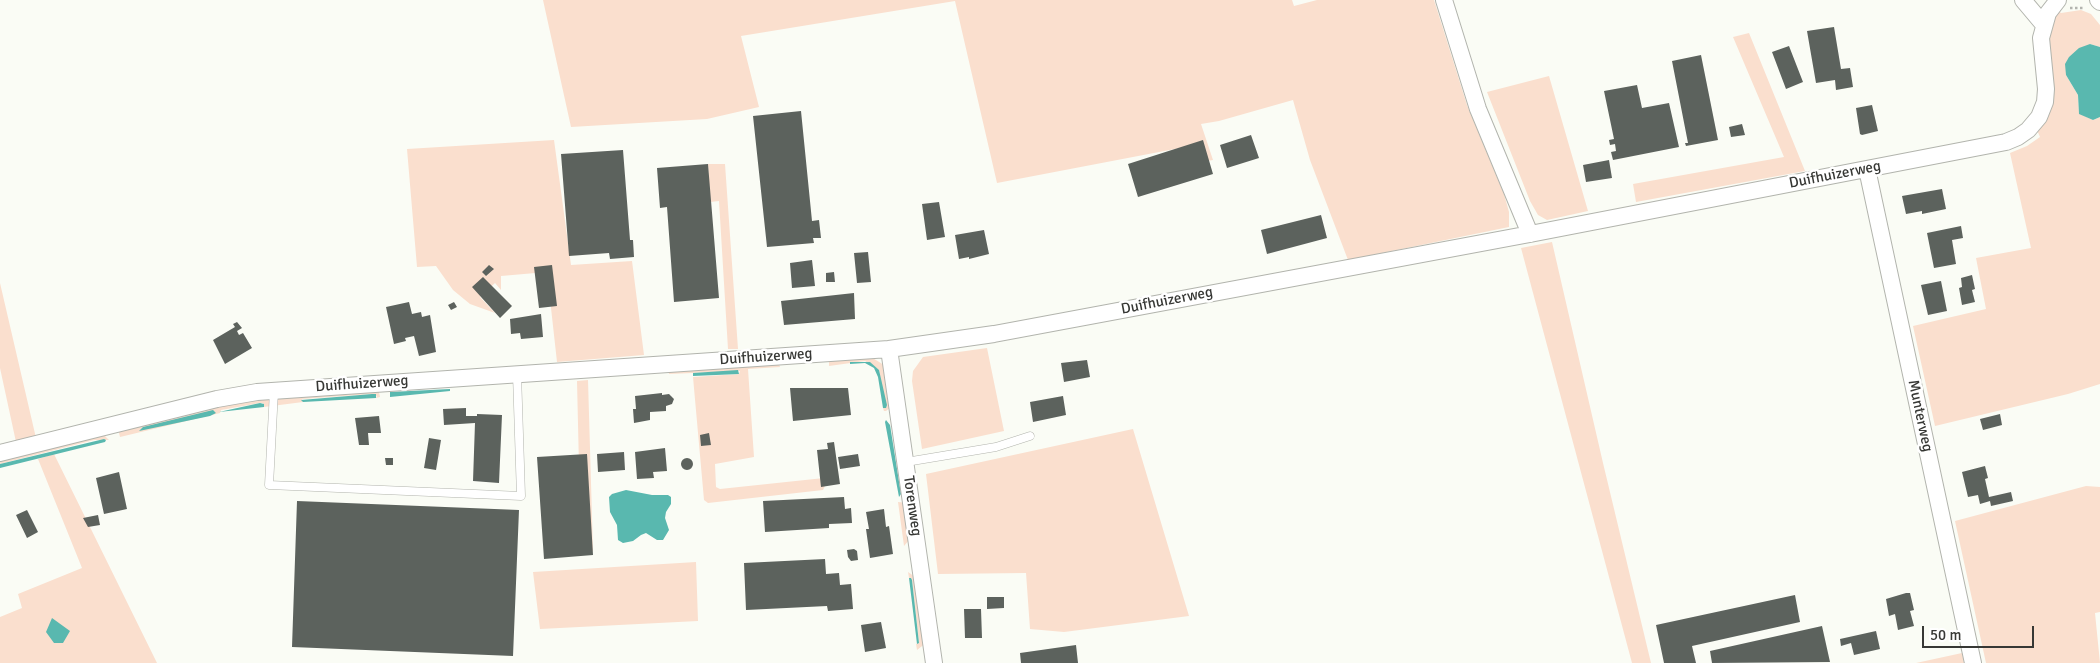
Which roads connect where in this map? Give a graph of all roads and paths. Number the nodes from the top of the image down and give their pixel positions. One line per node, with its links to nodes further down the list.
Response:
1 (1444, 0): 7 (street)
2 (2023, 0): 5 (street)
3 (2055, 2): 4 (path); 5 (street, Duifhuizerweg)
4 (2096, 4)
5 (2044, 25): 6 (street, Duifhuizerweg)
6 (1867, 169): 7 (street, Duifhuizerweg); 15 (street, Munterweg)
7 (1530, 234): 8 (street, Duifhuizerweg)
8 (890, 348): 9 (street, Duifhuizerweg); 13 (street, Torenweg)
9 (517, 373): 10 (street, Duifhuizerweg); 10 (lane)
10 (274, 391): 12 (street, Duifhuizerweg)
11 (1030, 436): 13 (lane)
12 (0, 453)
13 (906, 462): 14 (street, Torenweg)
14 (934, 663)
15 (1973, 663)

